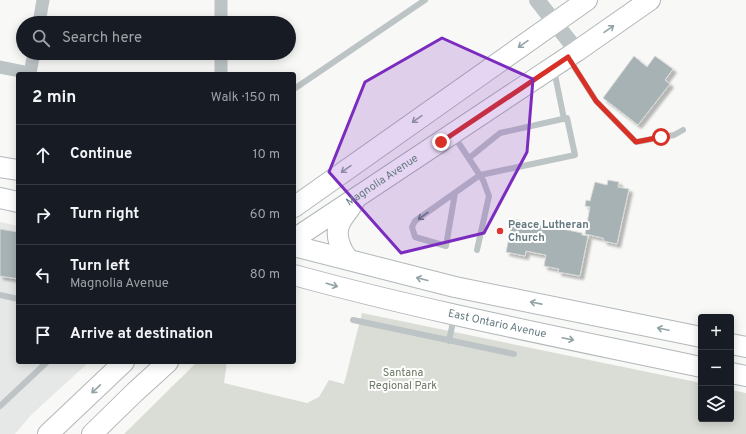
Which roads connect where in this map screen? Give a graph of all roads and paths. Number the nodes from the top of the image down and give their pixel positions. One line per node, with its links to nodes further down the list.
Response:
1 (43, 0): 7 (street)
2 (221, 0): 8 (street)
3 (425, 0): 17 (lane)
4 (537, 0): 9 (street)
5 (587, 0): 9 (main road)
6 (650, 0): 10 (main road, Magnolia Avenue, one-way to 6)
7 (40, 16)
8 (221, 16)
9 (555, 22): 10 (street); 29 (main road, one-way to 29)
10 (566, 58): 18 (lane); 19 (lane); 20 (main road, Magnolia Avenue)
11 (33, 60): 15 (street)
12 (221, 60): 16 (street)
13 (0, 67): 14 (street)
14 (25, 72)
15 (30, 72)
16 (221, 72)
17 (296, 88)
18 (564, 119): 21 (lane); 24 (lane)
19 (683, 130)
20 (453, 134): 21 (lane); 26 (main road, Magnolia Avenue)
21 (469, 158): 24 (lane)
22 (0, 167): 23 (main road)
23 (16, 170)
24 (480, 175): 25 (lane); 32 (lane)
25 (455, 193): 25 (lane, one-way to 25)
26 (357, 196): 30 (main road, Magnolia Avenue); 33 (main road)
27 (0, 198): 28 (main road)
28 (16, 202)
29 (296, 206)
30 (296, 238)
31 (296, 247): 33 (main road)
32 (477, 250)
33 (349, 260): 39 (main road, one-way to 33)
34 (296, 276): 37 (main road, East Ontario Avenue, one-way to 37)
35 (0, 295): 36 (lane)
36 (16, 299)
37 (455, 314): 40 (lane); 47 (main road, East Ontario Avenue, one-way to 47)
38 (353, 320): 40 (lane)
39 (698, 336)
40 (449, 341): 43 (lane)
41 (734, 345): 42 (main road)
42 (746, 347)
43 (514, 354)
44 (45, 364): 50 (lane)
45 (122, 364): 51 (main road, one-way to 51)
46 (166, 364): 52 (main road)
47 (698, 366)
48 (734, 374): 49 (main road)
49 (746, 376)
50 (0, 406)
51 (48, 434)
52 (92, 434)

